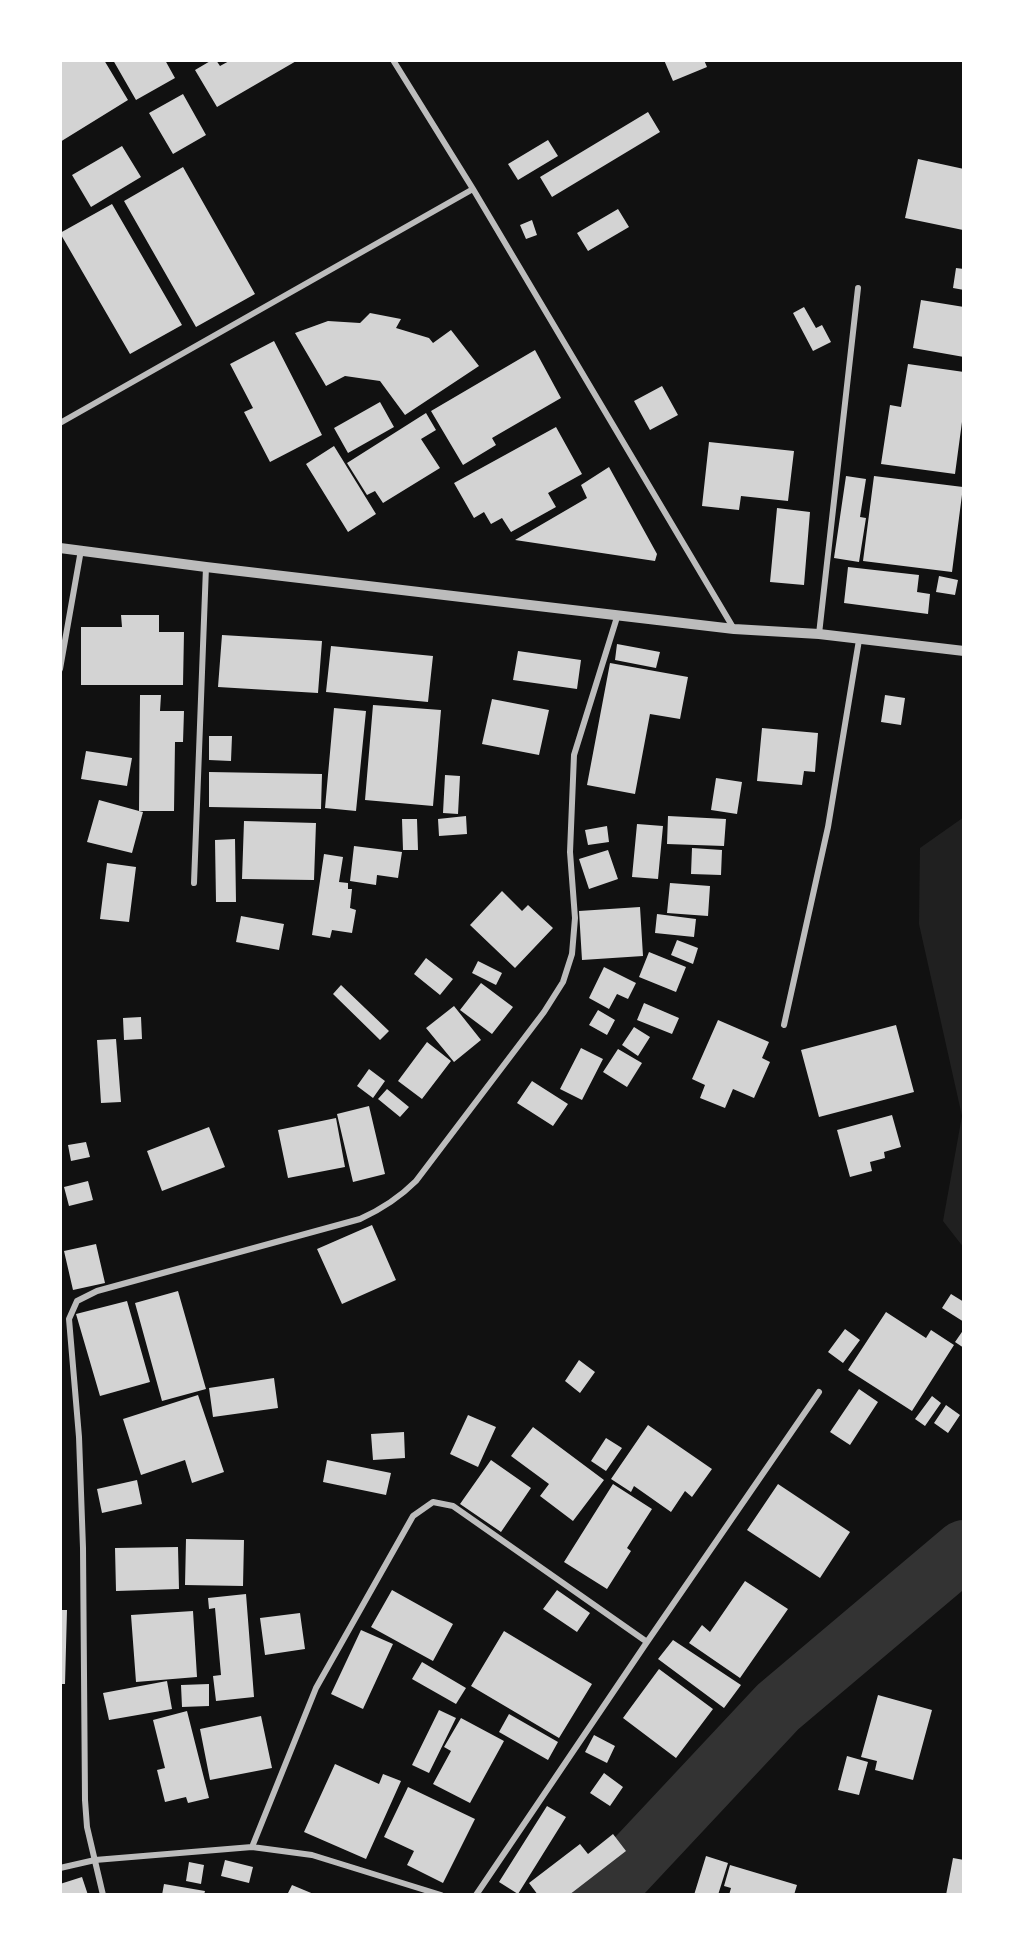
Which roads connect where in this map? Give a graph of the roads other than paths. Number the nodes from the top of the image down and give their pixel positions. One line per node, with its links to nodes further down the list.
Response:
1 (393, 60): 2 (street)
2 (472, 189): 4 (street); 9 (street)
3 (858, 288): 10 (street)
4 (60, 423)
5 (60, 548): 6 (street)
6 (81, 550): 7 (street); 13 (street)
7 (206, 567): 8 (street); 14 (street)
8 (618, 614): 9 (street); 19 (street)
9 (735, 629): 10 (street)
10 (819, 634): 11 (street)
11 (859, 640): 12 (street); 15 (street)
12 (964, 651)
13 (60, 669)
14 (194, 884)
15 (784, 1025)
16 (819, 1392): 17 (street)
17 (646, 1642): 18 (street); 23 (street)
18 (252, 1847): 19 (street); 22 (street)
19 (95, 1860): 20 (street); 21 (street)
20 (60, 1868)
21 (104, 1895)
22 (441, 1895)
23 (476, 1895)

